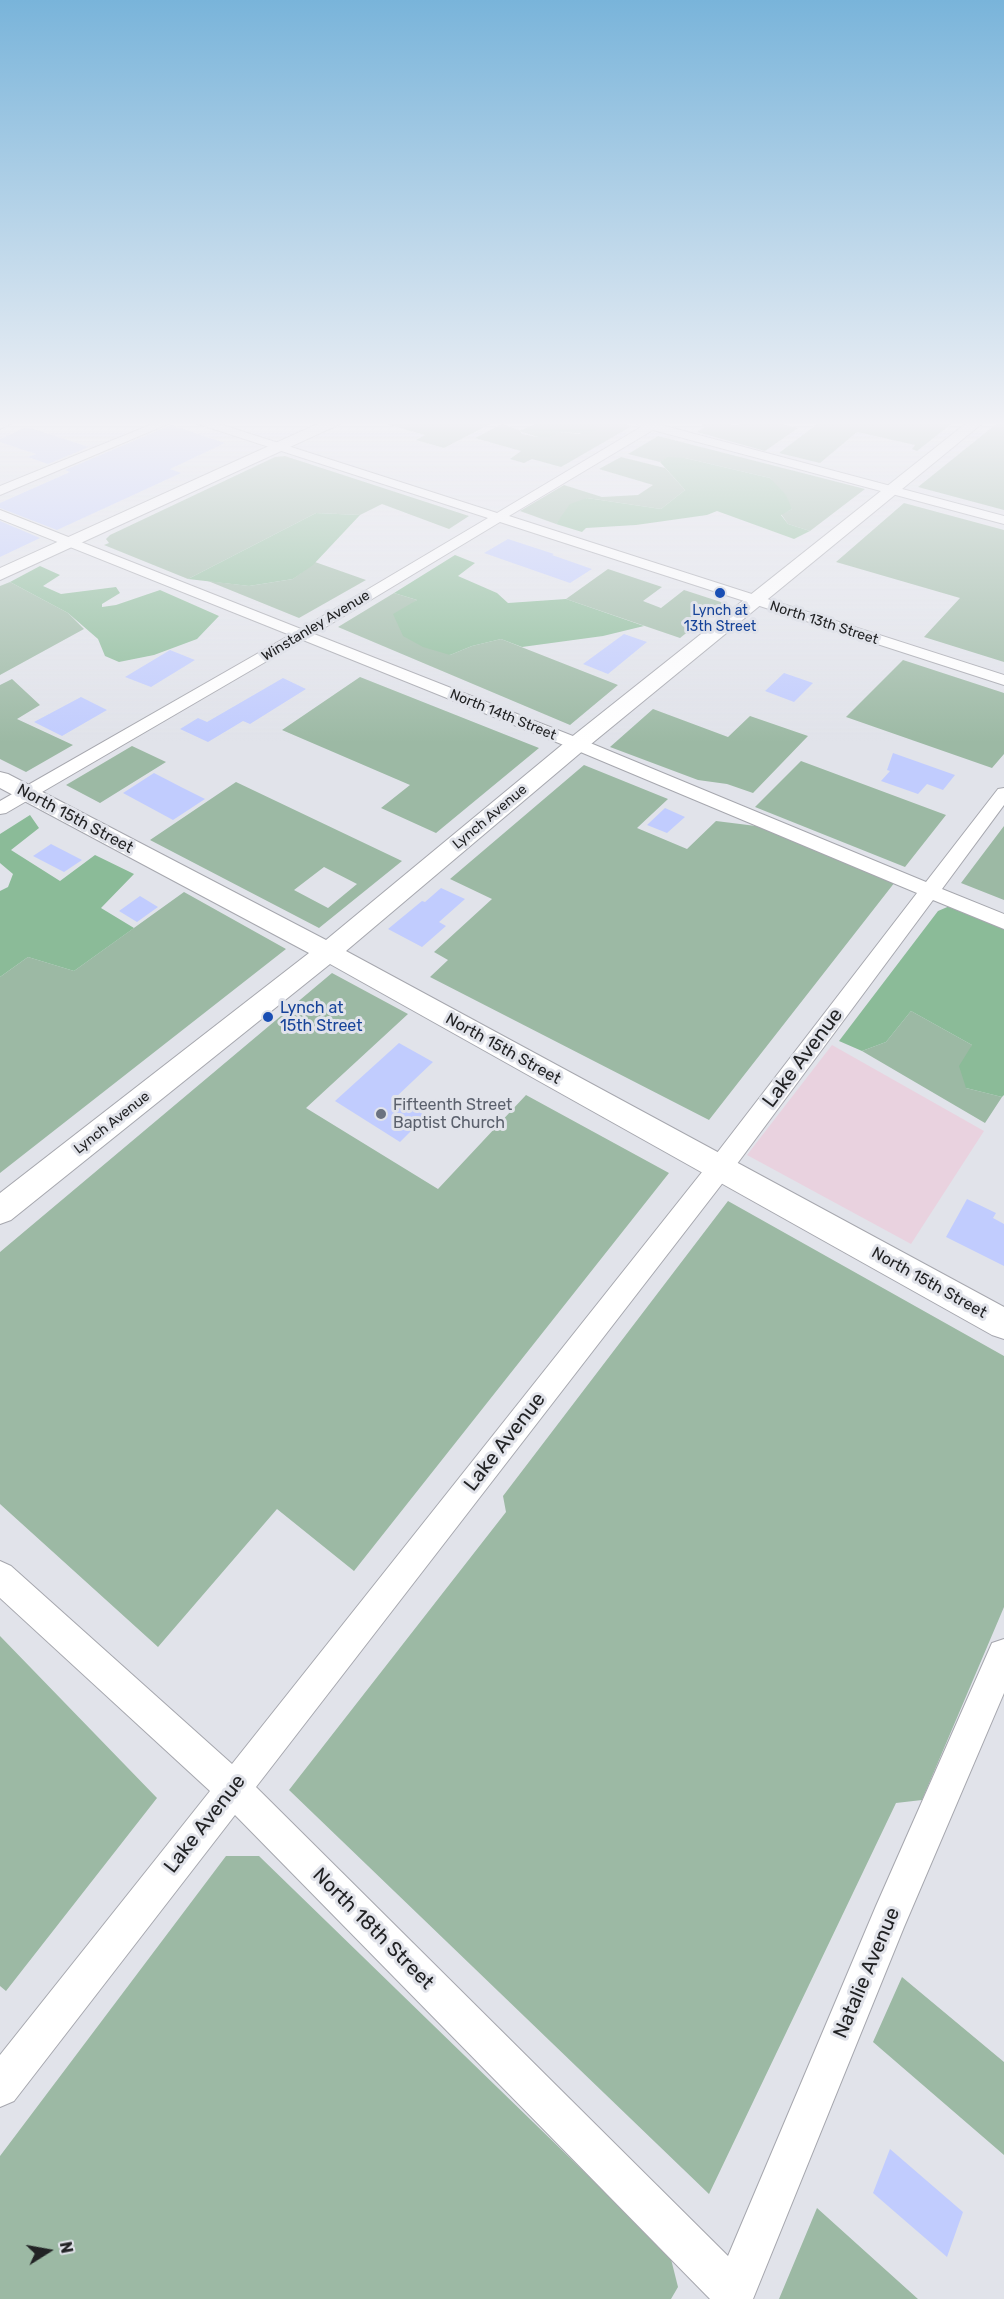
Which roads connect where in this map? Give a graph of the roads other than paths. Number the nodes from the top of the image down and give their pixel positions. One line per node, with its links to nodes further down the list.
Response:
1 (36, 528): 6 (street, North 14th Street)
2 (101, 528): 6 (street)
3 (479, 528): 9 (street, Winstanley Avenue)
4 (537, 528): 8 (street, North 13th Street)
5 (843, 528): 8 (street, Lynch Avenue)
6 (71, 542): 7 (street); 9 (street, North 14th Street)
7 (0, 575)
8 (754, 600): 10 (street, North 13th Street); 11 (street, Lynch Avenue)
9 (301, 635): 11 (street, North 14th Street); 13 (street, Winstanley Avenue)
10 (1004, 680)
11 (577, 744): 16 (street, North 14th Street); 18 (street, Lynch Avenue)
12 (0, 779): 13 (street, North 15th Street)
13 (26, 793): 15 (street, Winstanley Avenue); 18 (street, North 15th Street)
14 (1004, 793): 16 (street, Lake Avenue)
15 (0, 808)
16 (929, 892): 17 (street, North 14th Street); 19 (street, Lake Avenue)
17 (1004, 922)
18 (328, 952): 19 (street, North 15th Street); 20 (street, Lynch Avenue)
19 (719, 1169): 21 (street, North 15th Street); 24 (street, Lake Avenue)
20 (0, 1211)
21 (1004, 1324)
22 (0, 1577): 24 (street, North 18th Street)
23 (1004, 1655): 26 (street, Natalie Avenue)
24 (232, 1788): 25 (street, Lake Avenue); 26 (street, North 18th Street)
25 (0, 2087)
26 (734, 2293)

